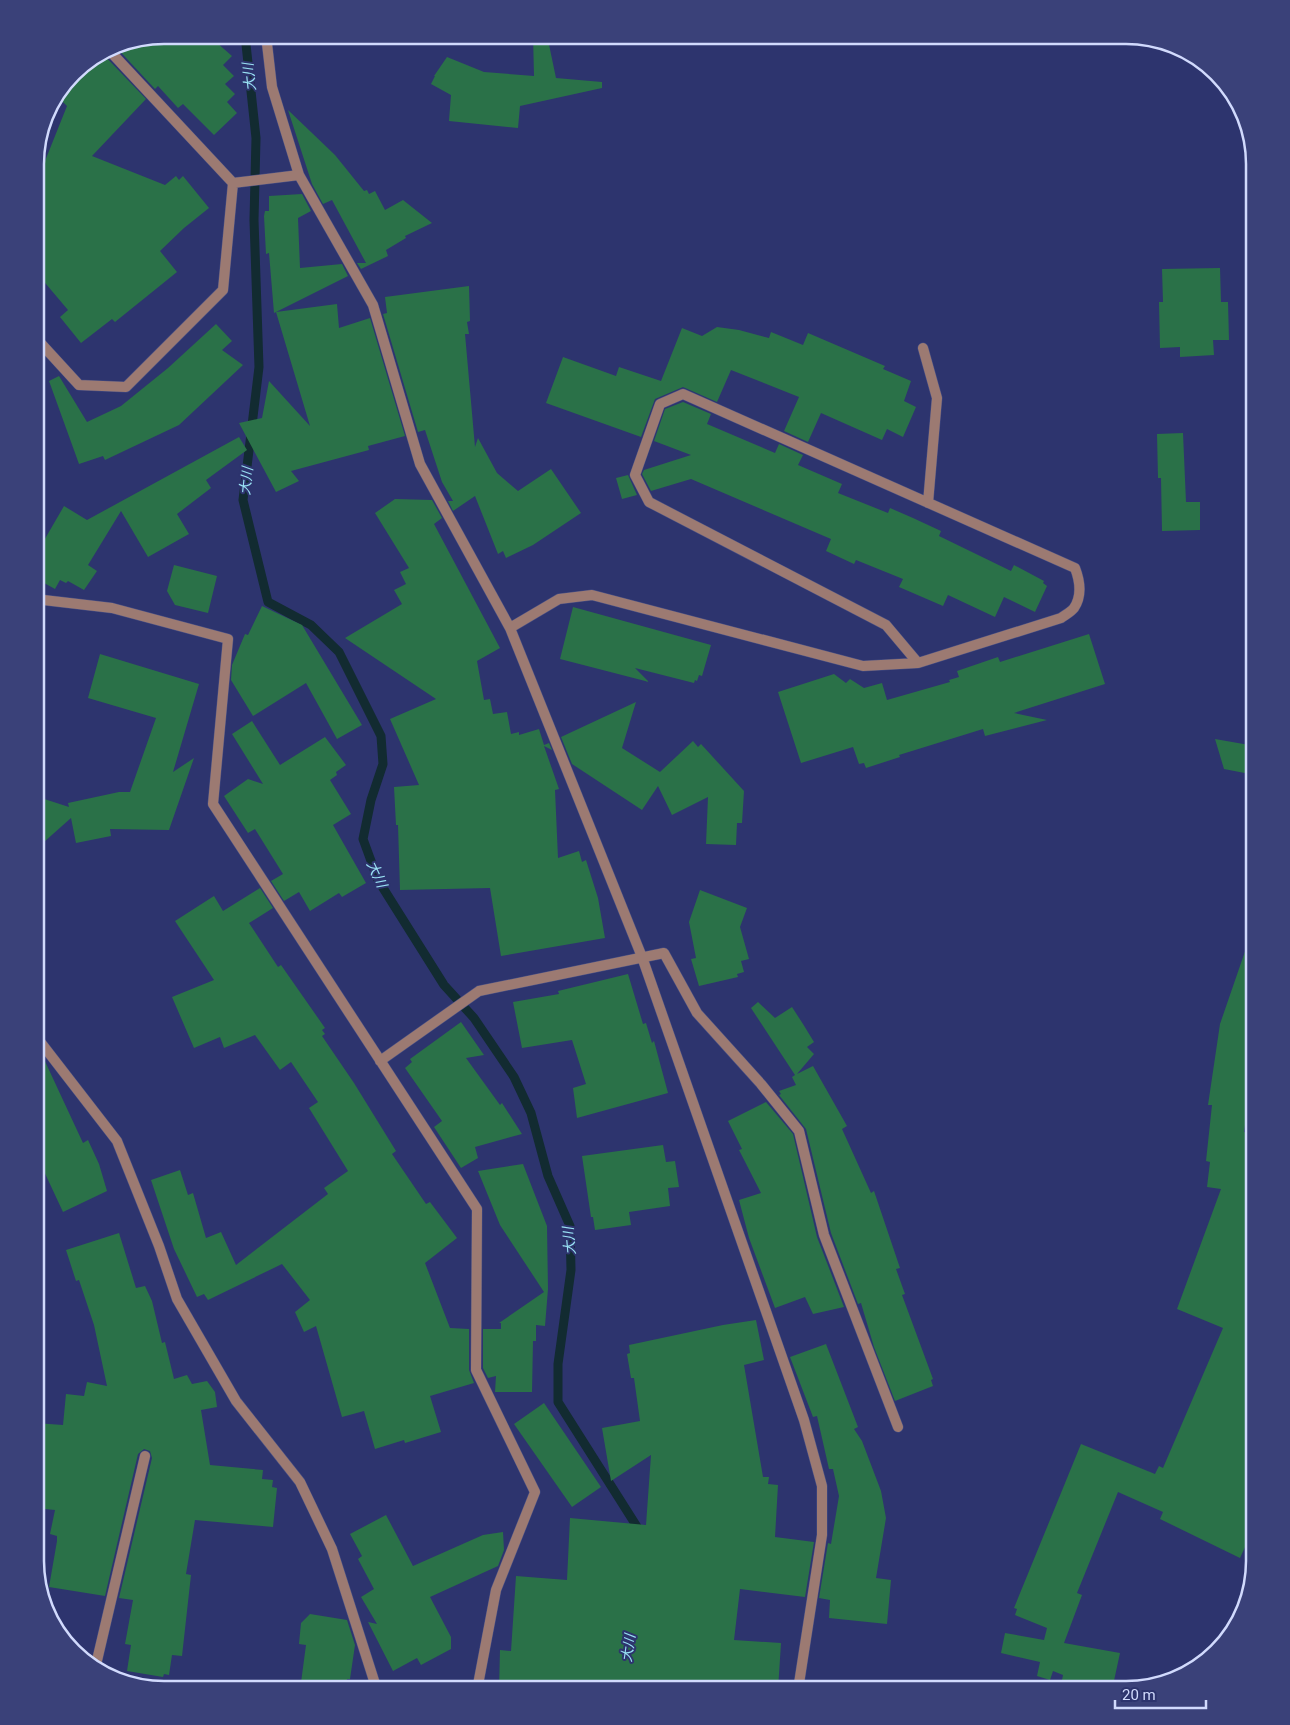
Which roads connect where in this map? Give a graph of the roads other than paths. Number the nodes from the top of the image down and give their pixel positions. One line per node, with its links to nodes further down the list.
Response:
1 (267, 44): 3 (street)
2 (114, 55): 4 (street)
3 (298, 175): 4 (street); 9 (street)
4 (234, 183): 5 (street)
5 (44, 347)
6 (923, 348): 7 (street)
7 (928, 503): 10 (street); 10 (street)
8 (44, 600): 13 (street)
9 (510, 628): 10 (street); 11 (street)
10 (918, 663)
11 (642, 957): 13 (street); 14 (street); 19 (street)
12 (44, 1047): 17 (street)
13 (380, 1061): 18 (street)
14 (898, 1427)
15 (145, 1456): 16 (street)
16 (97, 1661)
17 (374, 1681)
18 (480, 1681)
19 (799, 1681)

